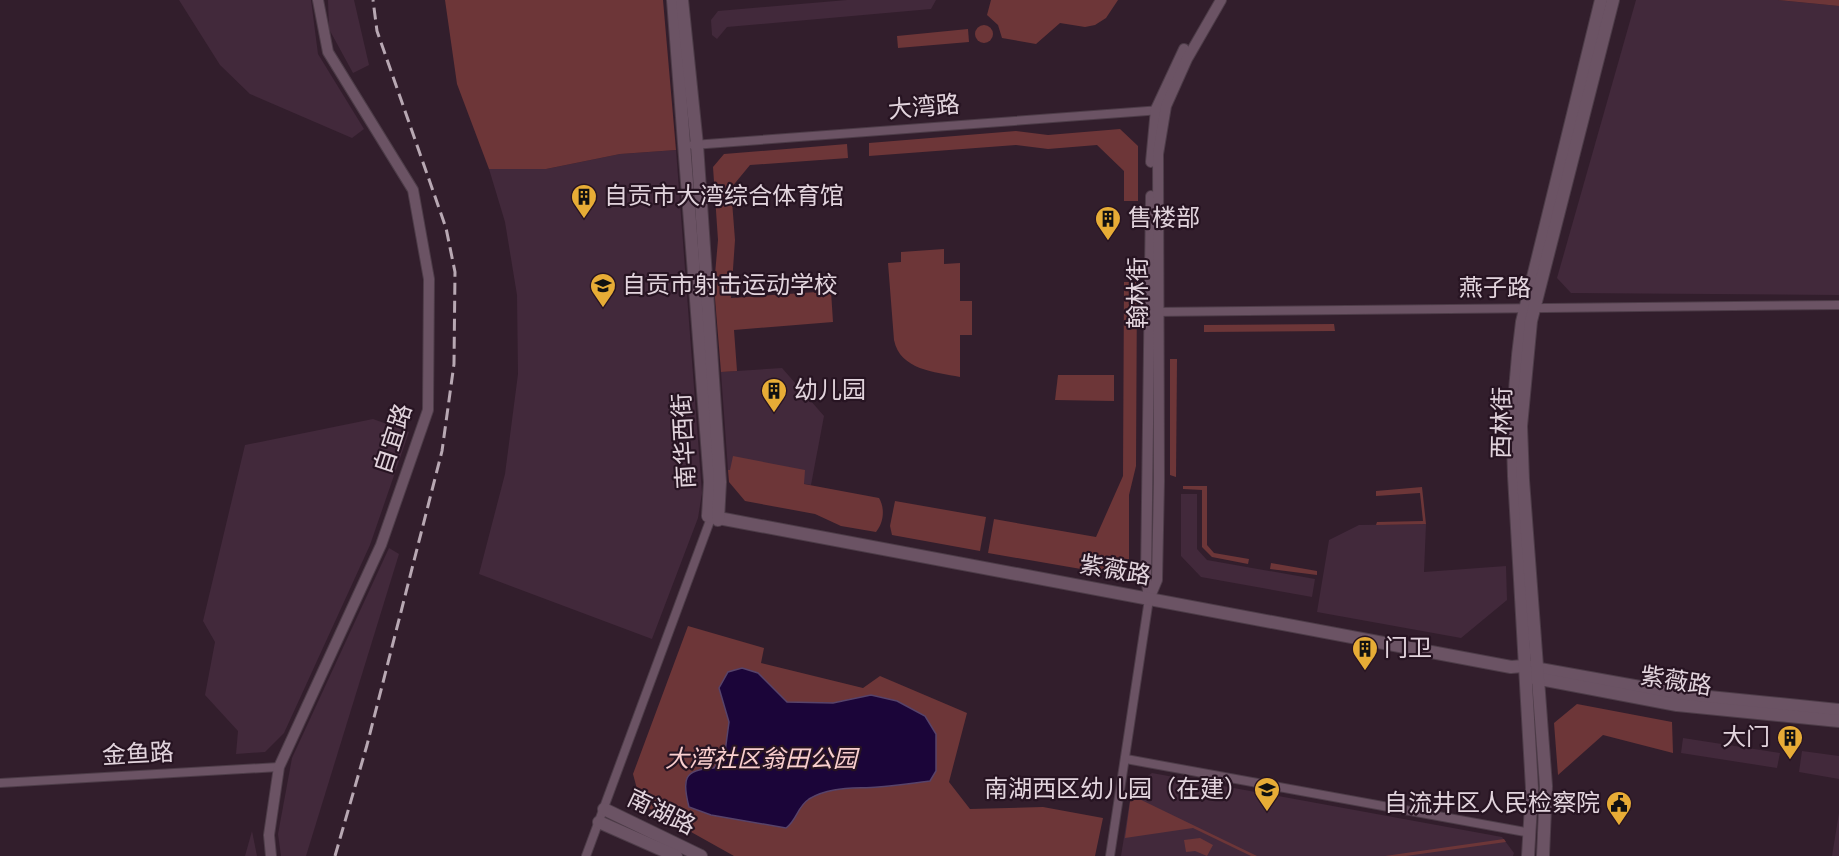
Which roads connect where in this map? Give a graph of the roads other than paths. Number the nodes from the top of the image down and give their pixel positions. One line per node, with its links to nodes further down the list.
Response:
1 (318, 0): 19 (street, 自宜路)
2 (673, 0): 9 (main road, 南华西街)
3 (682, 0): 9 (main road, 南华西街)
4 (1213, 0): 8 (street, 翰林街)
5 (1221, 0): 8 (street, 翰林街)
6 (1601, 0): 11 (main road, 西林街)
7 (1613, 0): 11 (main road, 西林街)
8 (1160, 110): 9 (street, 大湾路); 12 (street, 翰林街)
9 (691, 145): 13 (main road, 南华西街)
10 (1839, 305): 11 (street, 燕子路)
11 (1529, 309): 12 (street, 燕子路); 15 (main road, 西林街)
12 (1156, 312): 14 (street, 翰林街)
13 (715, 519): 14 (main road, 紫薇路); 21 (street, 南华西街)
14 (1149, 599): 15 (main road, 紫薇路); 18 (street, 翰林街)
15 (1526, 671): 16 (main road, 紫薇路); 17 (main road, 紫薇路); 23 (main road, 西林街); 30 (main road, 西林街)
16 (1839, 710)
17 (1839, 721)
18 (1126, 759): 23 (street); 28 (street, 翰林街)
19 (279, 766): 20 (street, 金鱼路); 24 (street, 自宜路)
20 (0, 783)
21 (604, 809): 22 (street, 南华西街); 27 (main road, 南湖路)
22 (599, 822): 25 (street, 南华西街); 26 (main road, 南湖路)
23 (1531, 833): 29 (main road, 西林街)
24 (272, 856)
25 (586, 856)
26 (676, 856)
27 (701, 856)
28 (1110, 856)
29 (1528, 856)
30 (1543, 856)

